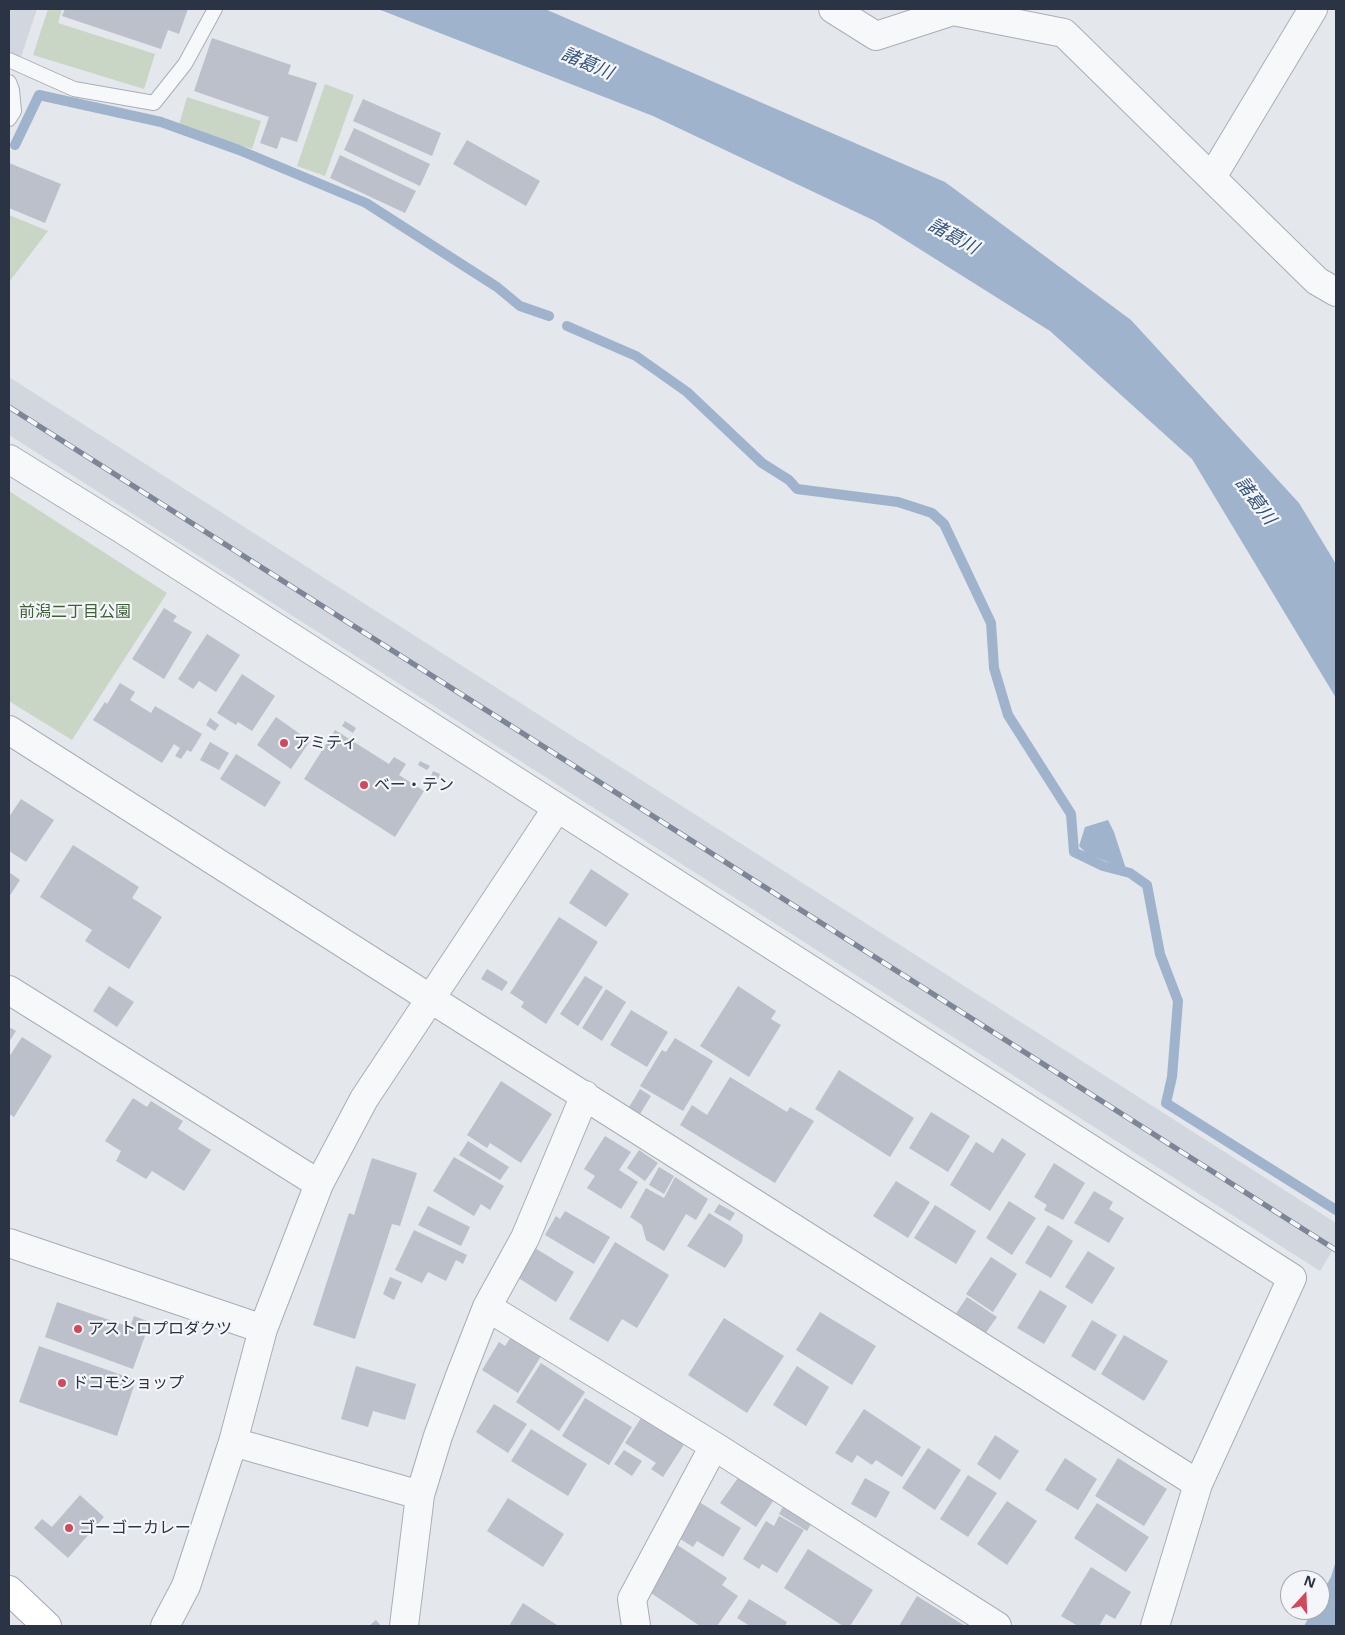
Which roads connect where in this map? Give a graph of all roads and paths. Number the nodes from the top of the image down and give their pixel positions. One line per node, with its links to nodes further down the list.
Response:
1 (215, 9): 4 (lane)
2 (833, 9): 7 (street)
3 (1313, 9): 7 (street)
4 (9, 60)
5 (9, 82): 6 (lane)
6 (9, 119)
7 (1212, 177): 8 (street)
8 (1336, 292)
9 (9, 459): 11 (street)
10 (9, 730): 13 (street)
11 (556, 808): 13 (street); 21 (street)
12 (9, 990): 15 (street)
13 (431, 999): 14 (street); 15 (street)
14 (585, 1095): 17 (street); 21 (street)
15 (319, 1184): 18 (street)
16 (9, 1243): 18 (street)
17 (487, 1307): 20 (street); 22 (street)
18 (264, 1329): 19 (street)
19 (233, 1442): 22 (street); 25 (street)
20 (714, 1446): 27 (street); 28 (street)
21 (1198, 1484): 29 (street)
22 (420, 1495): 26 (street)
23 (9, 1590): 24 (main road)
24 (48, 1626)
25 (164, 1626)
26 (404, 1626)
27 (636, 1626)
28 (997, 1626)
29 (1155, 1626)

